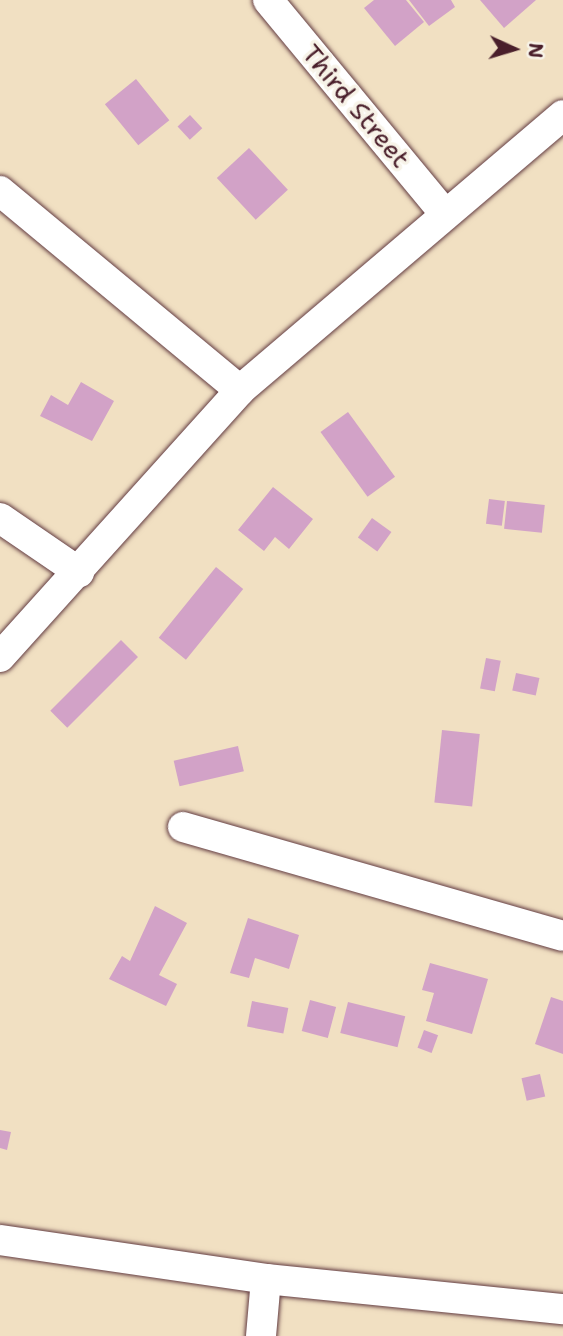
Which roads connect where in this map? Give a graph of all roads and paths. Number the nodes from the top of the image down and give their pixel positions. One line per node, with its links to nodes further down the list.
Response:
1 (268, 0): 4 (street, Third Street)
2 (563, 115): 4 (street)
3 (0, 191): 5 (street)
4 (444, 213): 5 (street)
5 (240, 390): 7 (street)
6 (0, 518): 7 (street)
7 (79, 572): 8 (street)
8 (0, 657)
9 (183, 827): 10 (street)
10 (563, 936)
11 (0, 1240): 12 (street)
12 (265, 1279): 13 (street); 14 (street)
13 (563, 1309)
14 (261, 1336)

